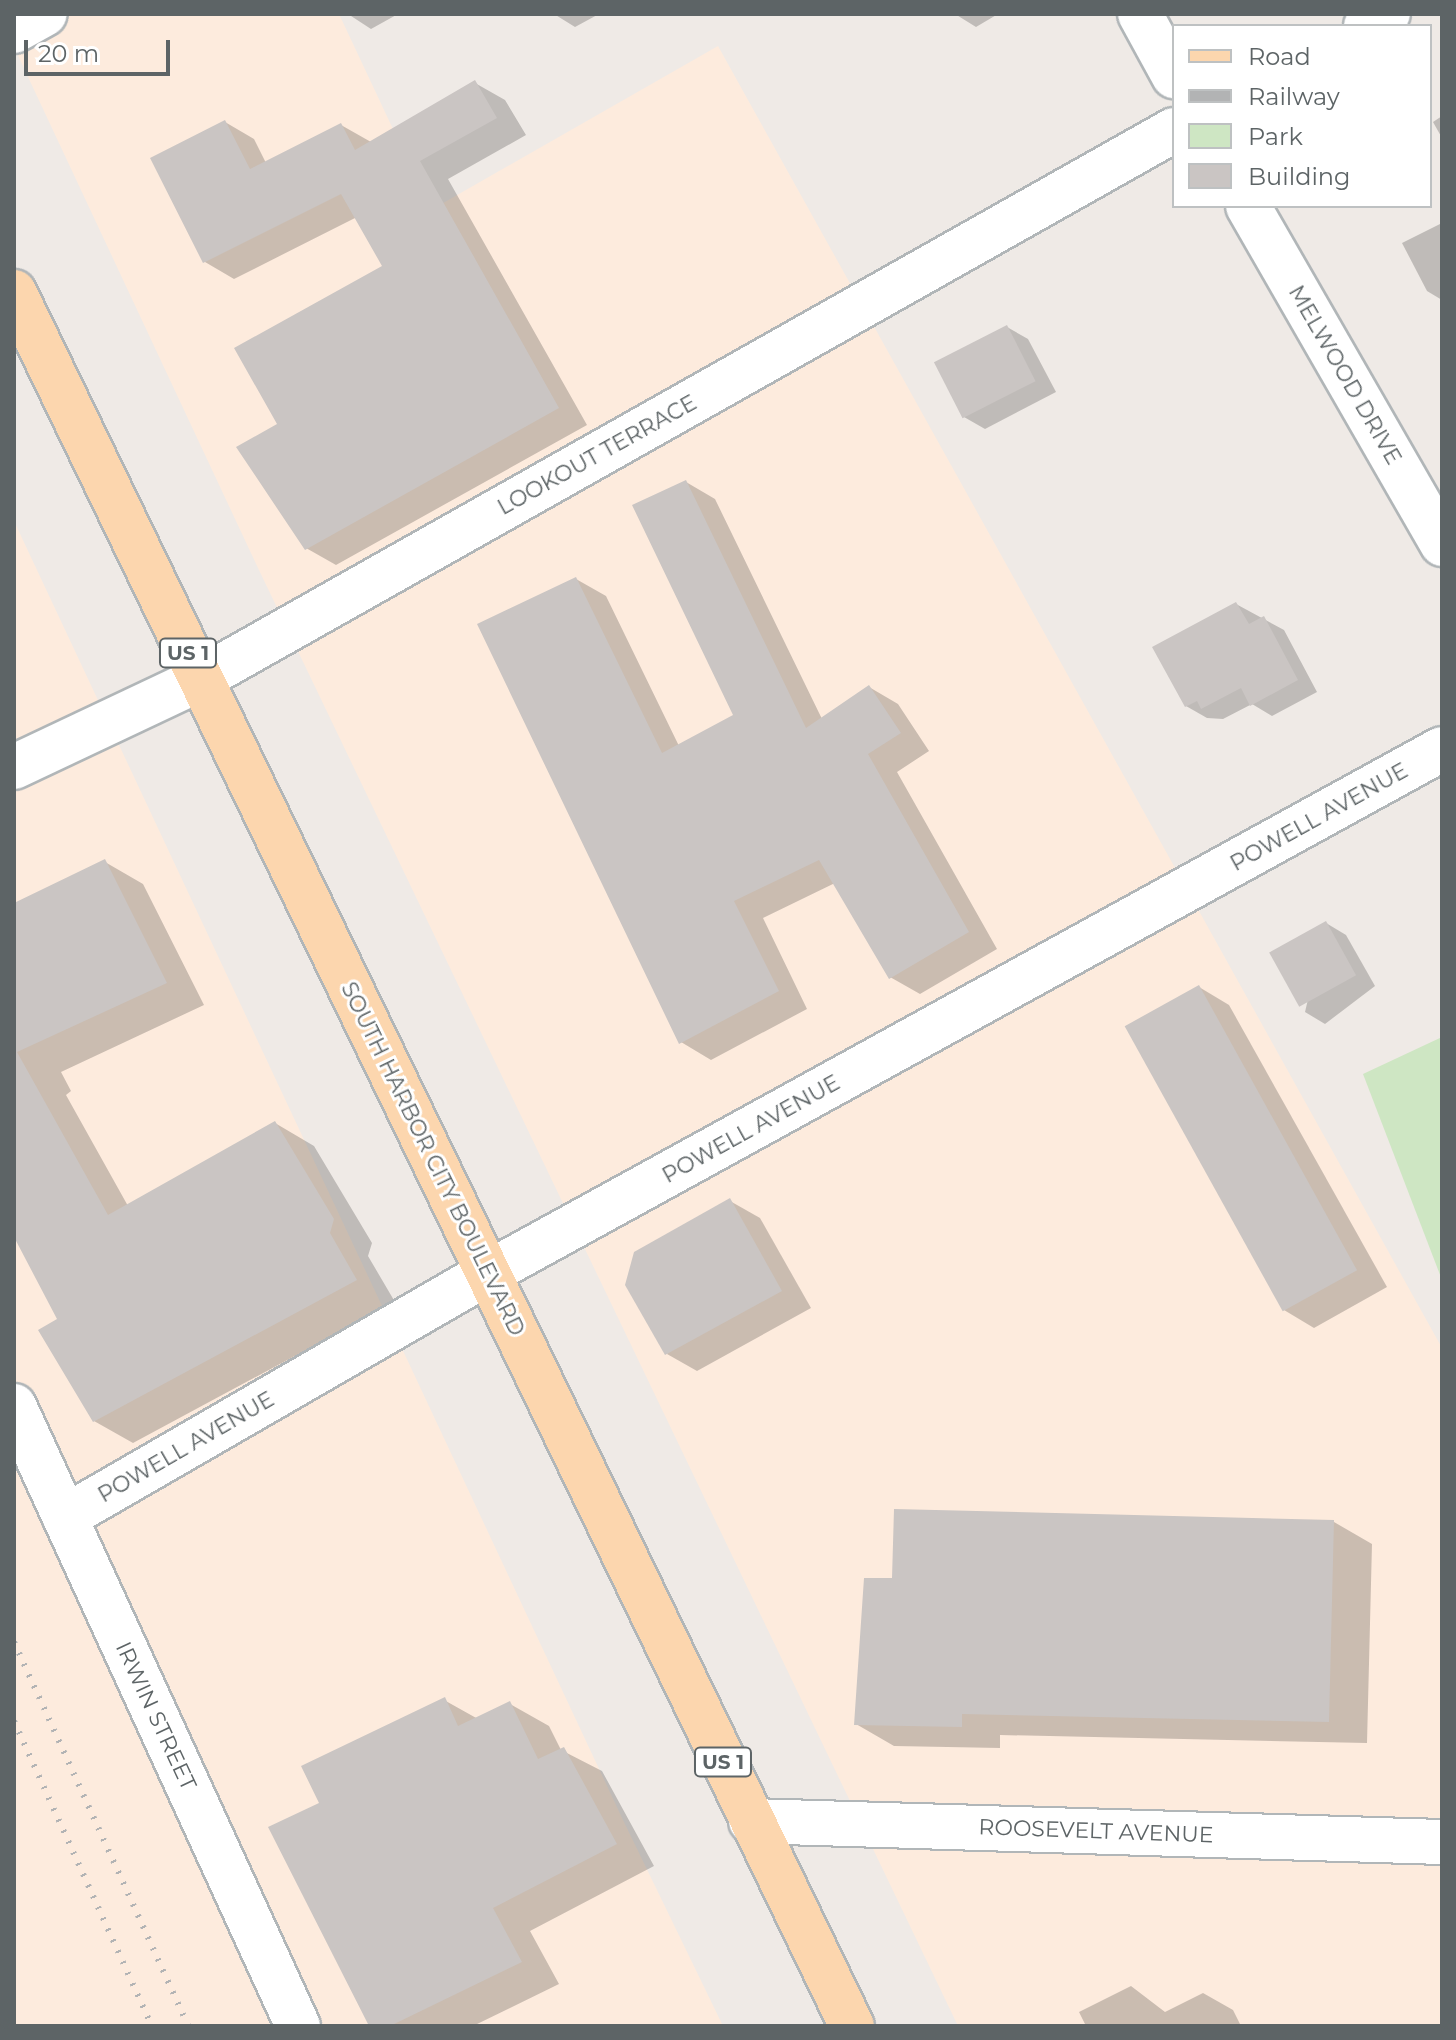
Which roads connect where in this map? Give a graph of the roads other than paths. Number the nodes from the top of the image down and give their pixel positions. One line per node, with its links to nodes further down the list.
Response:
1 (45, 14): 5 (street)
2 (1140, 14): 6 (street)
3 (1388, 14): 4 (street)
4 (1370, 24)
5 (14, 31)
6 (1172, 72)
7 (1172, 131): 11 (street, LOOKOUT TERRACE)
8 (1249, 208): 10 (street, MELWOOD DRIVE)
9 (14, 292): 11 (main road, SOUTH HARBOR CITY BOULEVARD / US 1)
10 (1442, 544)
11 (200, 679): 13 (street, LOOKOUT TERRACE); 14 (main road, SOUTH HARBOR CITY BOULEVARD / US 1)
12 (1442, 749): 14 (street, POWELL AVENUE)
13 (14, 767)
14 (488, 1273): 16 (street, POWELL AVENUE); 17 (main road, SOUTH HARBOR CITY BOULEVARD / US 1)
15 (14, 1406): 16 (street, IRWIN STREET)
16 (65, 1517): 19 (street, IRWIN STREET)
17 (751, 1821): 18 (street, ROOSEVELT AVENUE); 20 (main road, SOUTH HARBOR CITY BOULEVARD / US 1)
18 (1442, 1842)
19 (298, 2026)
20 (852, 2026)

